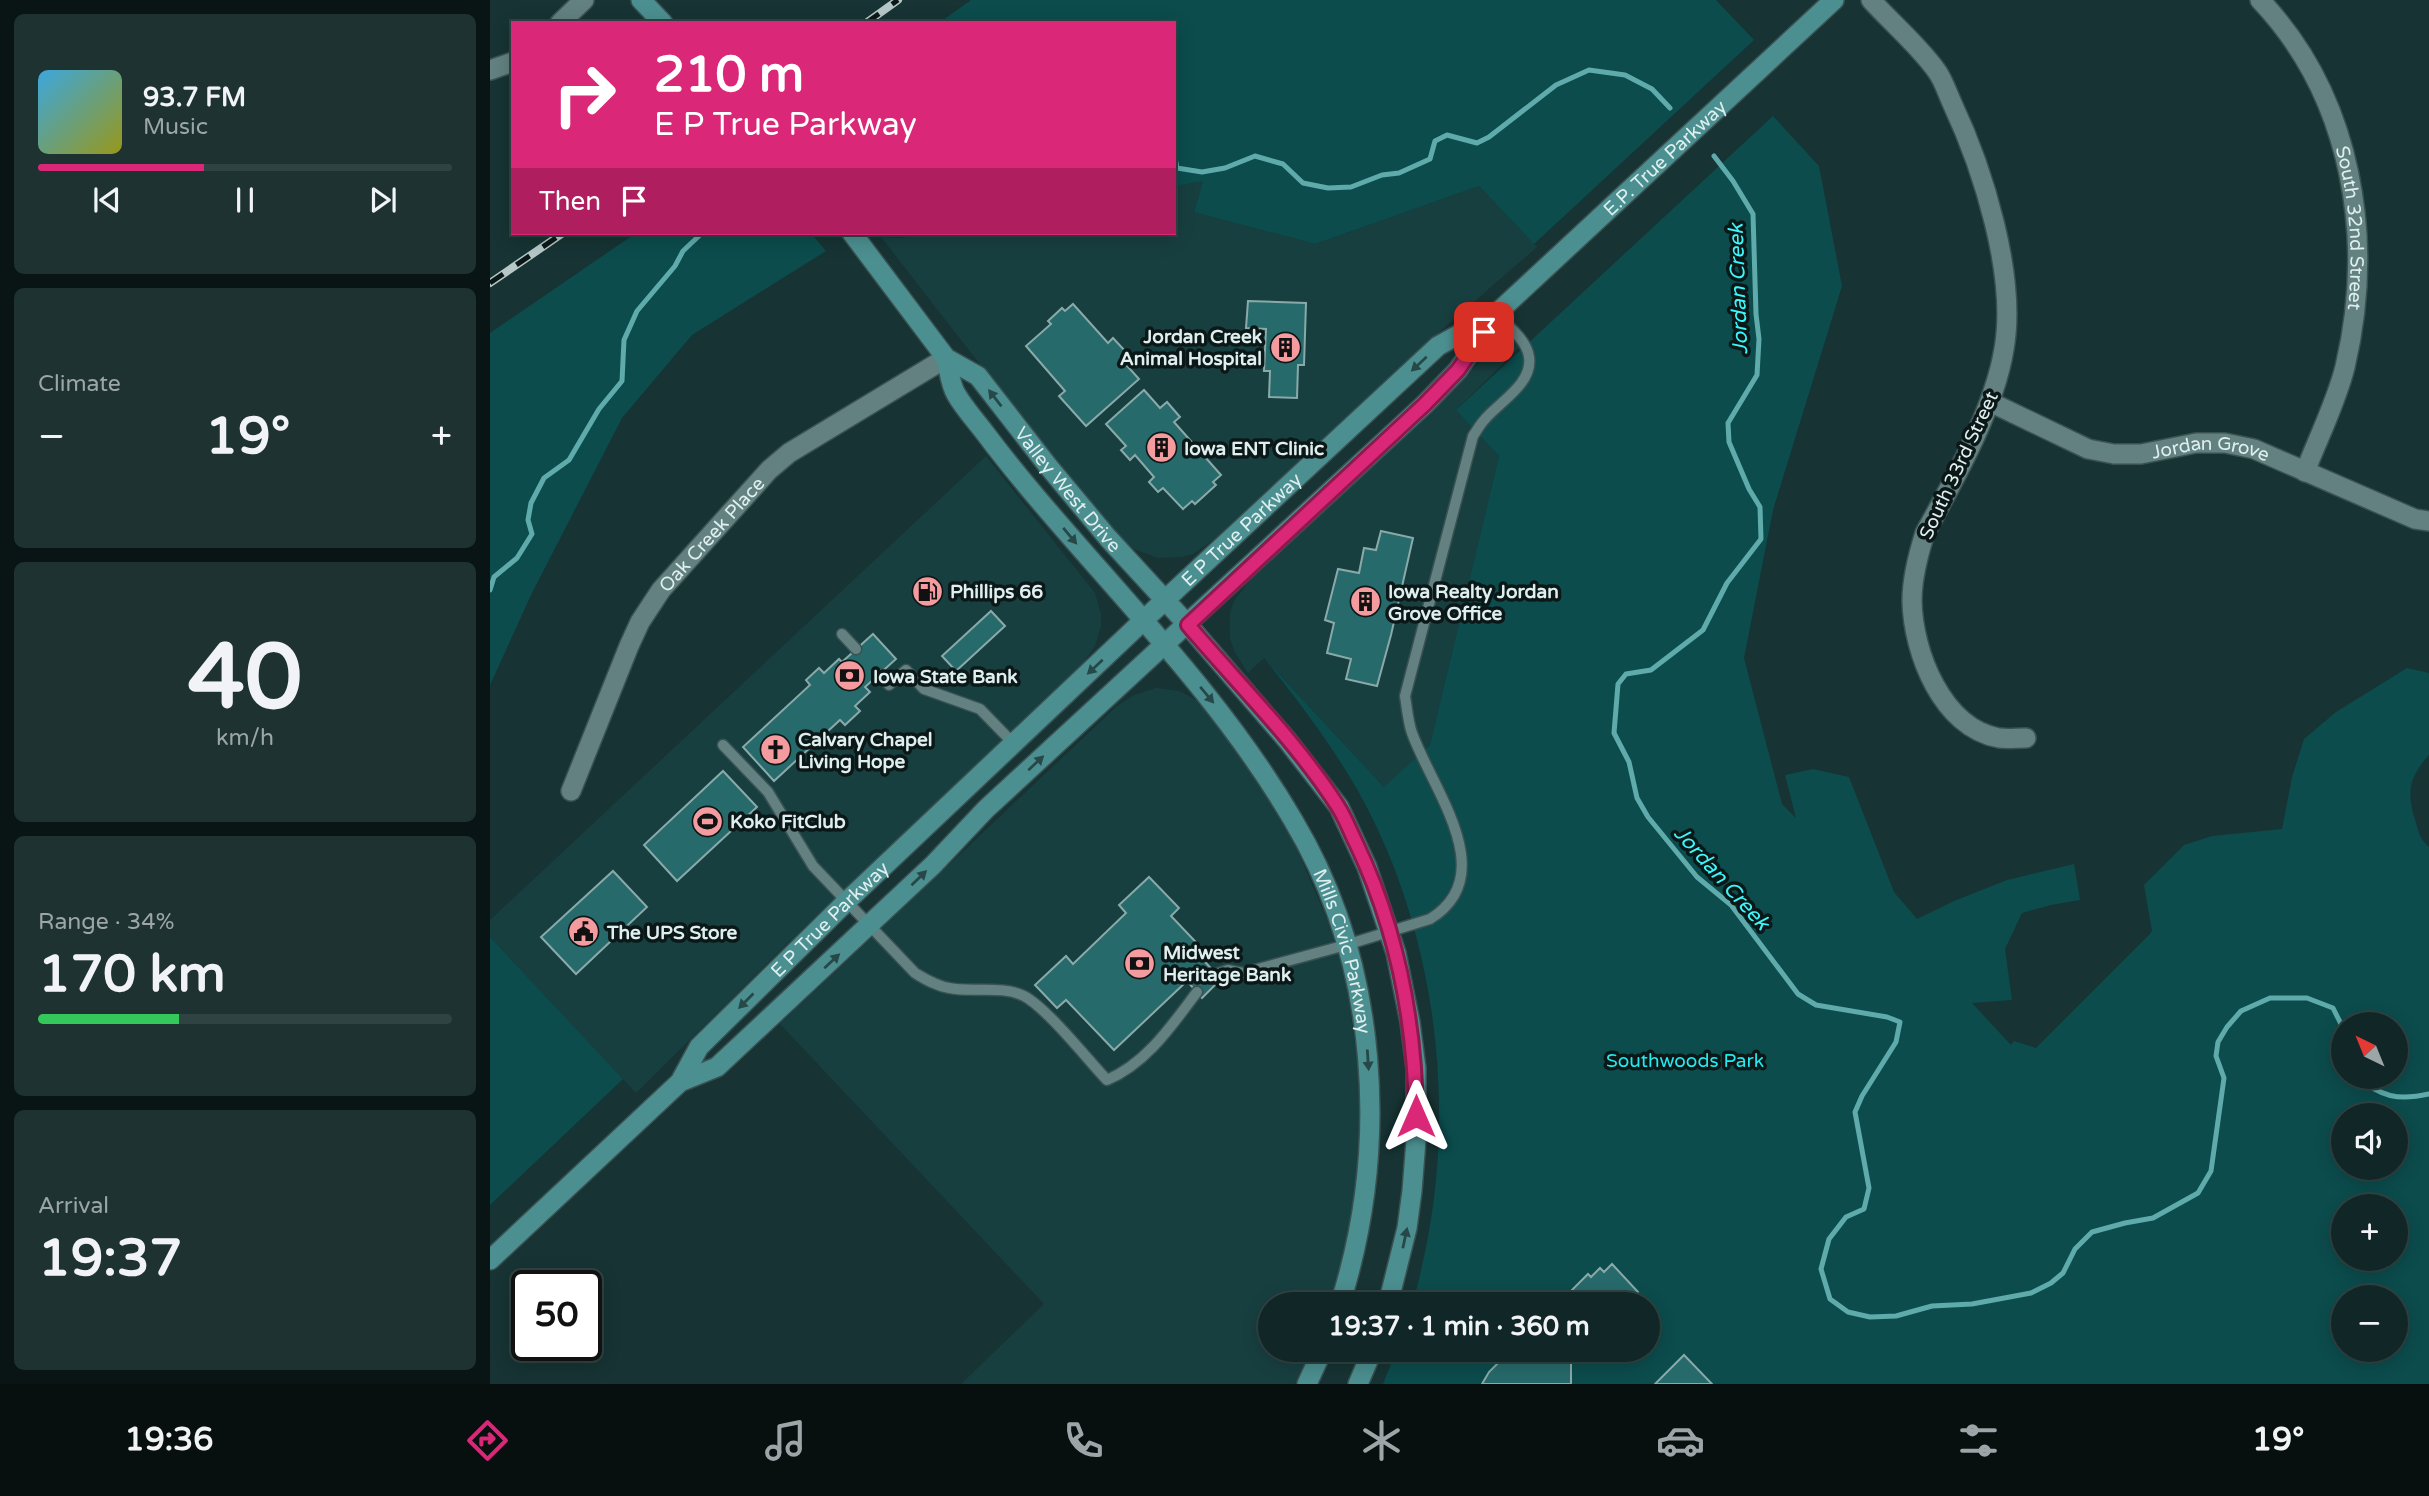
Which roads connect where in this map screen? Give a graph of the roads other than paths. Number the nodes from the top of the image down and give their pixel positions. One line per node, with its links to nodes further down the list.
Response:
1 (584, 0): 6 (street)
2 (641, 0): 7 (main road)
3 (1834, 0): 11 (main road, E.P. True Parkway)
4 (1871, 0): 13 (street, South 33rd Street)
5 (2260, 0): 14 (street, South 32nd Street)
6 (562, 21)
7 (661, 21)
8 (511, 63): 9 (street)
9 (490, 70)
10 (854, 235): 12 (main road, Valley West Drive)
11 (1496, 314): 16 (main road, E P True Parkway, one-way to 16); 18 (main road, E P True Parkway); 29 (lane)
12 (946, 358): 16 (main road, Valley West Drive, one-way to 12); 17 (main road, Valley West Drive, one-way to 17); 26 (street, Oak Creek Place)
13 (1990, 402): 14 (street, Jordan Grove); 23 (street, South 33rd Street)
14 (2305, 472): 15 (street, Jordan Grove)
15 (2429, 521)
16 (1165, 600): 17 (main road, E P True Parkway); 18 (main road, Valley West Drive)
17 (1144, 620): 20 (main road, Valley West Drive); 24 (main road, E P True Parkway, one-way to 24)
18 (1188, 625): 20 (main road, E P True Parkway); 29 (main road)
19 (842, 634): 21 (lane)
20 (1164, 643): 28 (main road, E P True Parkway, one-way to 20); 30 (main road, Mills Civic Parkway, one-way to 30)
21 (856, 649)
22 (879, 674): 24 (lane)
23 (2026, 738)
24 (1013, 743): 27 (main road, E P True Parkway)
25 (723, 745): 27 (lane)
26 (571, 791)
27 (846, 901): 28 (lane); 33 (main road, E P True Parkway, one-way to 33)
28 (869, 926): 32 (lane); 33 (main road, E P True Parkway, one-way to 28)
29 (1390, 930): 30 (lane); 36 (main road, one-way to 29)
30 (1346, 945): 31 (lane); 35 (main road, Mills Civic Parkway, one-way to 35)
31 (1216, 974)
32 (1197, 992)
33 (680, 1082): 34 (main road, E P True Parkway)
34 (490, 1260)
35 (1343, 1292)
36 (1391, 1292)
37 (1317, 1362): 39 (main road)
38 (1367, 1362): 40 (main road)
39 (1307, 1384)
40 (1358, 1384)

